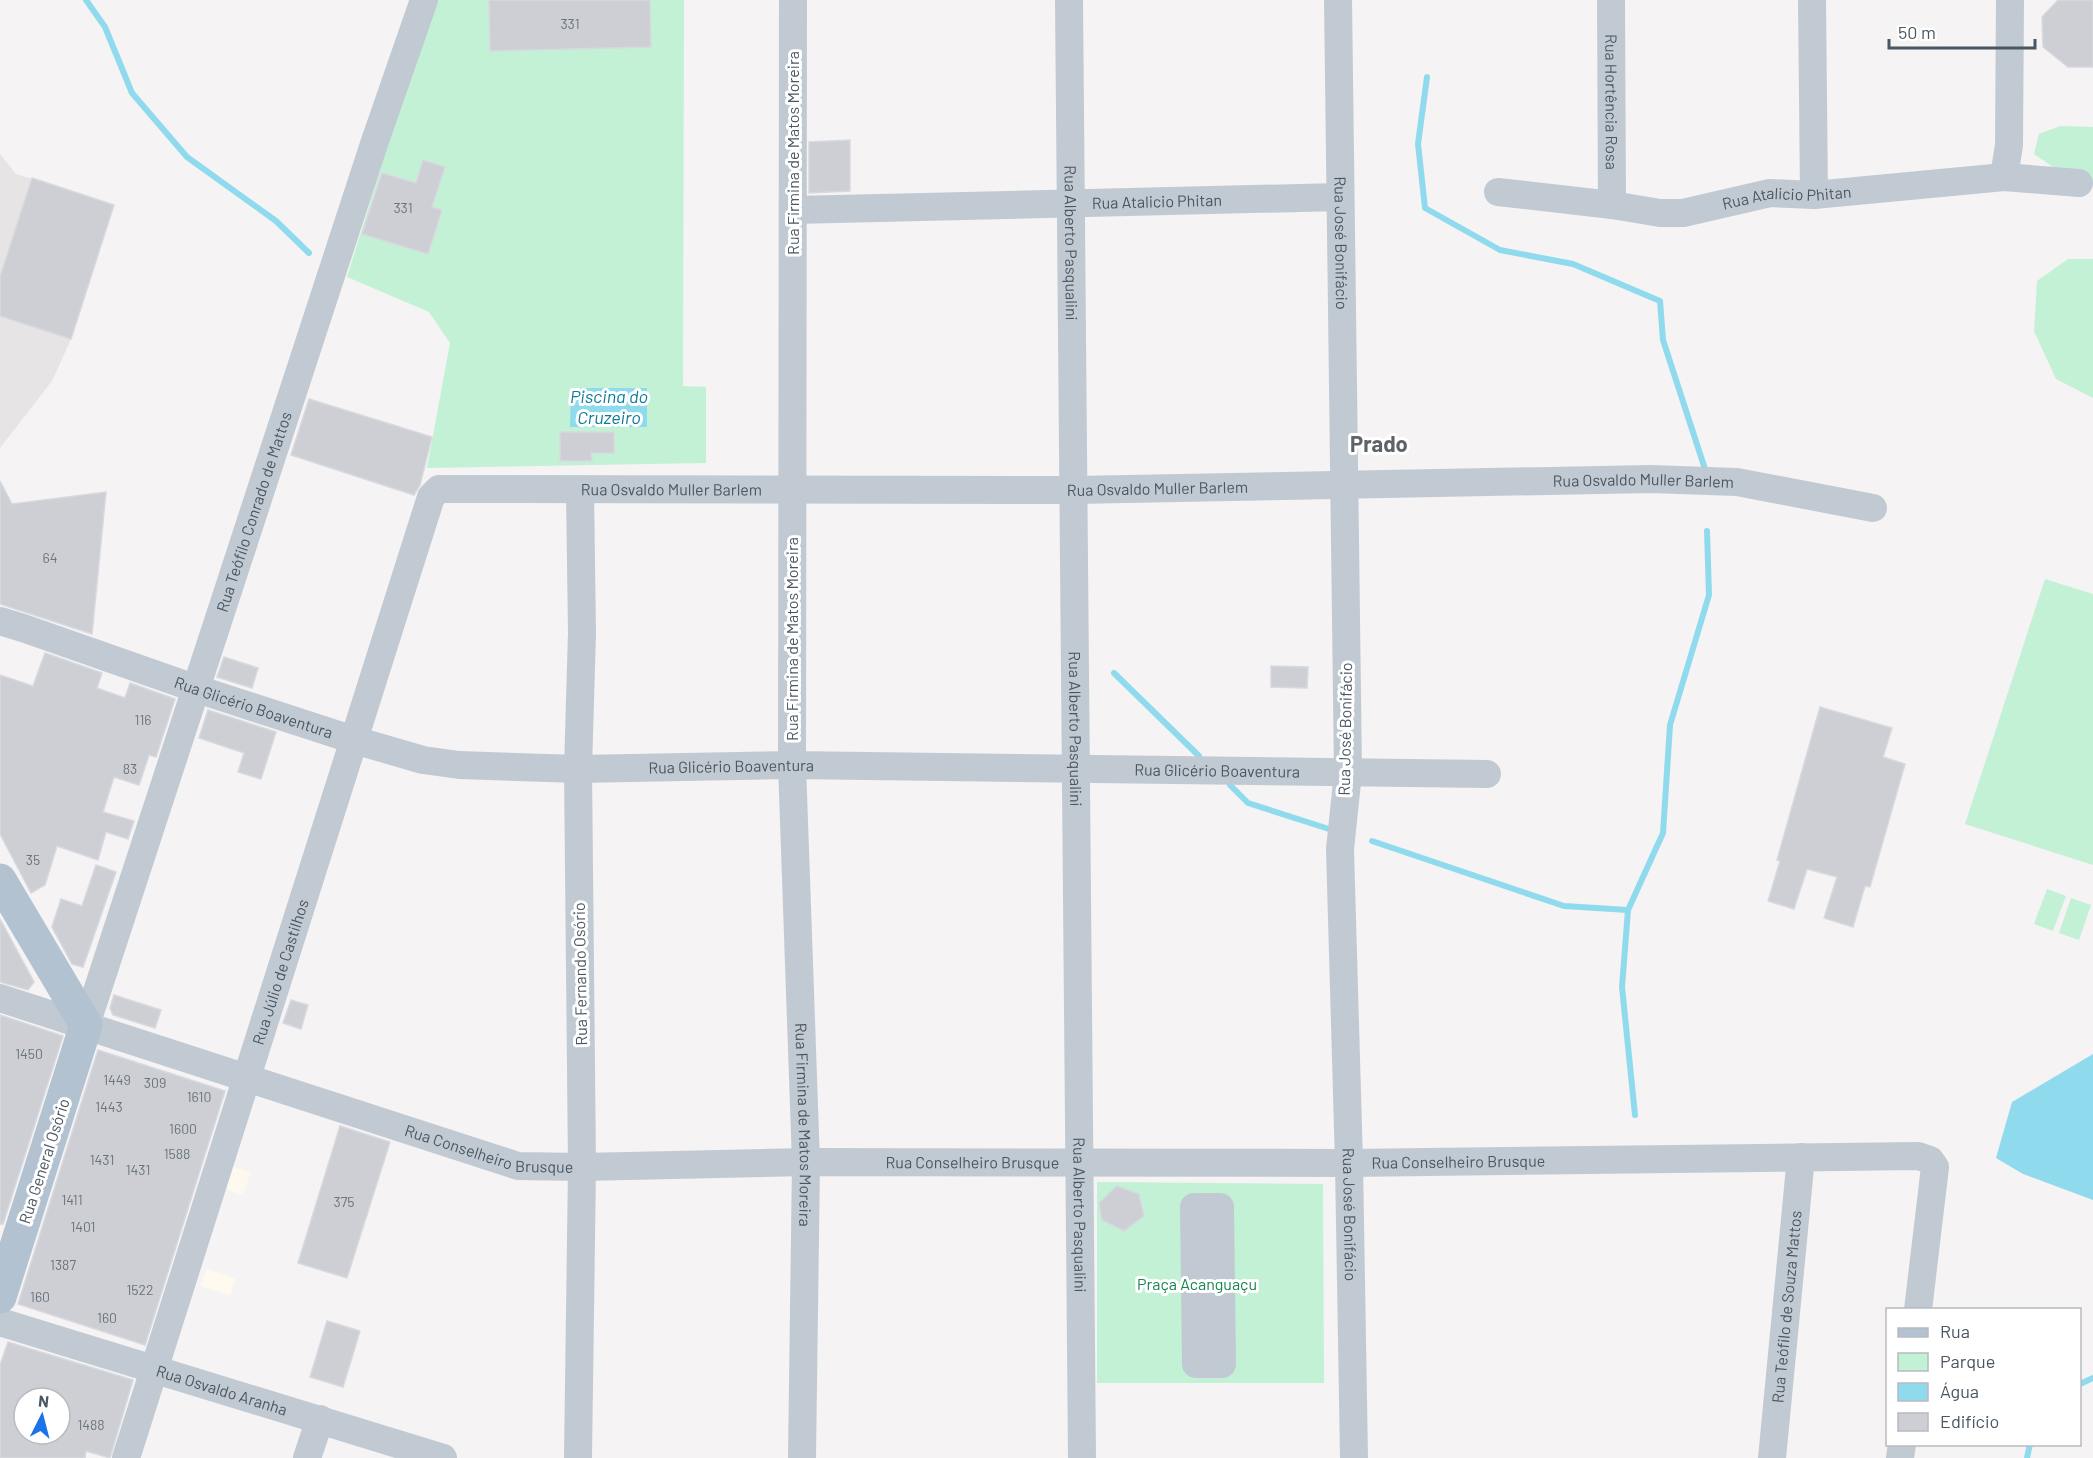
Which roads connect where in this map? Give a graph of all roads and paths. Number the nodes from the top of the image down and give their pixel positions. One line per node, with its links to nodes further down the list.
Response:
1 (424, 0): 23 (street, Rua Teófilo Conrado de Mattos)
2 (793, 0): 15 (street, Rua Firmina de Matos Moreira)
3 (1069, 0): 13 (street, Rua Alberto Pasqualini)
4 (1338, 0): 12 (street, Rua José Bonifácio)
5 (1611, 0): 14 (street, Rua Hortência Rosa)
6 (1812, 0): 11 (street)
7 (2010, 0): 8 (street)
8 (2004, 177): 9 (street, Rua Atalicio Phitan); 11 (street, Rua Atalicio Phitan)
9 (2079, 183)
10 (1498, 192): 14 (street, Rua Atalicio Phitan)
11 (1814, 195): 14 (street, Rua Atalicio Phitan)
12 (1340, 196): 13 (street, Rua Atalicio Phitan); 16 (street, Rua José Bonifácio)
13 (1071, 204): 15 (street, Rua Atalicio Phitan); 19 (street, Rua Alberto Pasqualini)
14 (1612, 205)
15 (794, 210): 18 (street, Rua Firmina de Matos Moreira)
16 (1345, 485): 19 (street, Rua Osvaldo Muller Barlem); 21 (street, Rua Osvaldo Muller Barlem); 28 (street, Rua José Bonifácio)
17 (439, 489): 20 (street, Rua Osvaldo Muller Barlem); 24 (street, Rua Júlio de Castilhos)
18 (792, 489): 19 (street, Rua Osvaldo Muller Barlem); 20 (street, Rua Osvaldo Muller Barlem); 25 (street, Rua Firmina de Matos Moreira)
19 (1074, 490): 26 (street, Rua Alberto Pasqualini)
20 (580, 491): 27 (street, Rua Fernando Osório)
21 (1873, 508)
22 (0, 621): 23 (street, Rua Glicério Boaventura)
23 (197, 689): 24 (street, Rua Glicério Boaventura); 32 (street, Rua Teófilo Conrado de Mattos)
24 (354, 740): 27 (street, Rua Glicério Boaventura); 33 (street, Rua Júlio de Castilhos)
25 (792, 765): 26 (street, Rua Glicério Boaventura); 27 (street, Rua Glicério Boaventura); 36 (street, Rua Firmina de Matos Moreira)
26 (1076, 768): 28 (street, Rua Glicério Boaventura); 35 (street, Rua Alberto Pasqualini)
27 (578, 769): 38 (street, Rua Fernando Osório)
28 (1348, 773): 29 (street, Rua Glicério Boaventura); 37 (street, Rua José Bonifácio)
29 (1487, 774)
30 (0, 880): 32 (main road)
31 (0, 998): 32 (street, Rua Conselheiro Brusque)
32 (86, 1025): 33 (street, Rua Conselheiro Brusque); 41 (main road, Rua General Osório)
33 (248, 1078): 38 (street, Rua Conselheiro Brusque); 44 (street, Rua Júlio de Castilhos)
34 (1801, 1156): 37 (street, Rua Conselheiro Brusque); 42 (street, Rua Conselheiro Brusque); 53 (street, Rua Teófilo de Souza Mattos)
35 (1080, 1161): 36 (street, Rua Conselheiro Brusque); 37 (street, Rua Conselheiro Brusque); 51 (street, Rua Alberto Pasqualini)
36 (806, 1162): 38 (street, Rua Conselheiro Brusque); 50 (street, Rua Firmina de Matos Moreira)
37 (1349, 1162): 52 (street, Rua José Bonifácio)
38 (582, 1167): 49 (street, Rua Fernando Osório)
39 (1208, 1258): 40 (street)
40 (1208, 1289)
41 (0, 1297)
42 (1918, 1308)
43 (0, 1322): 44 (street, Rua Osvaldo Aranha)
44 (155, 1368): 45 (street, Rua Osvaldo Aranha); 46 (street, Rua Júlio de Castilhos)
45 (320, 1419): 47 (street); 48 (street, Rua Osvaldo Aranha)
46 (126, 1458)
47 (307, 1458)
48 (443, 1458)
49 (578, 1458)
50 (802, 1458)
51 (1082, 1458)
52 (1354, 1458)
53 (1772, 1458)

